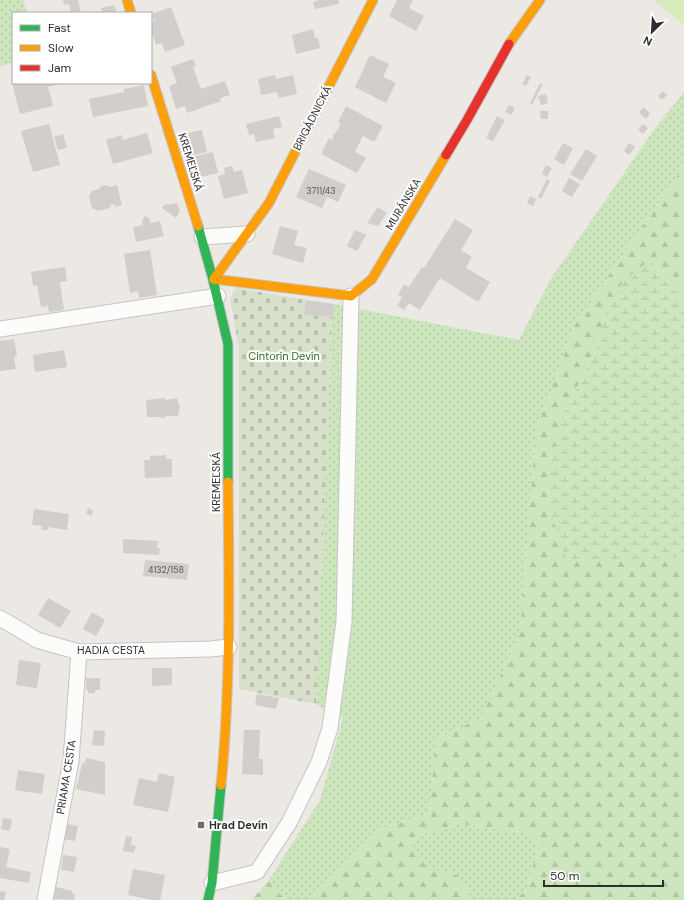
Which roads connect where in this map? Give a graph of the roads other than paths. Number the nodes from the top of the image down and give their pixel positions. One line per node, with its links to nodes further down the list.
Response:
1 (127, 0): 4 (street)
2 (373, 0): 6 (street, BRIGÁDNICKÁ)
3 (540, 0): 10 (street, MURÁNSKA)
4 (131, 12)
5 (152, 78): 7 (street, KREMEĽSKÁ)
6 (247, 234): 7 (street); 8 (street, BRIGÁDNICKÁ)
7 (202, 237): 8 (street, KREMEĽSKÁ)
8 (214, 279): 9 (street, KREMEĽSKÁ); 10 (street)
9 (218, 296): 11 (street); 13 (street, KREMEĽSKÁ)
10 (351, 296): 15 (street)
11 (0, 329)
12 (0, 618): 14 (street, HADIA CESTA)
13 (229, 647): 14 (street, HADIA CESTA); 15 (street, KREMEĽSKÁ)
14 (79, 652): 16 (street, PRIAMA CESTA)
15 (212, 883): 17 (street, KREMEĽSKÁ)
16 (45, 900)
17 (208, 900)

